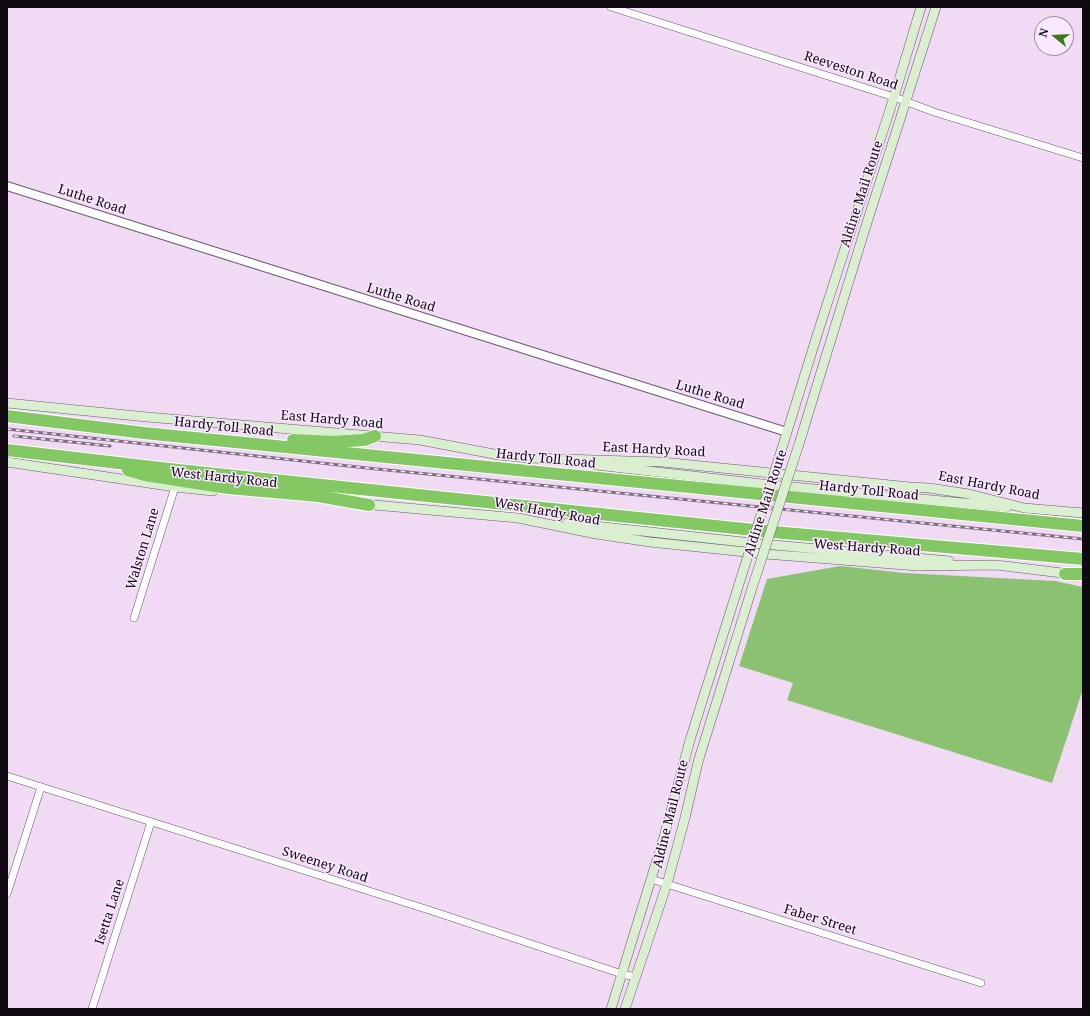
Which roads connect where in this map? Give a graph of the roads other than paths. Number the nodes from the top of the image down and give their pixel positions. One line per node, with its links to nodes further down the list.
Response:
1 (611, 7): 4 (street, Reeveston Road)
2 (921, 7): 4 (main road, Aldine Mail Route)
3 (936, 7): 5 (main road, Aldine Mail Route)
4 (894, 97): 5 (street, Reeveston Road); 8 (main road, Aldine Mail Route)
5 (905, 102): 6 (street, Reeveston Road); 9 (main road, Aldine Mail Route)
6 (1083, 158)
7 (7, 186): 14 (street, Luthe Road)
8 (851, 228): 9 (main road); 10 (main road, Aldine Mail Route)
9 (864, 232): 11 (main road, Aldine Mail Route)
10 (819, 329): 11 (main road); 14 (main road, Aldine Mail Route)
11 (833, 333): 21 (main road, Aldine Mail Route, bridge)
12 (7, 404): 15 (main road, East Hardy Road)
13 (7, 415): 15 (highway); 27 (highway, Hardy Toll Road)
14 (787, 432): 20 (main road, Aldine Mail Route, bridge)
15 (375, 436): 17 (main road, East Hardy Road)
16 (7, 450): 18 (highway)
17 (529, 458): 20 (main road); 24 (main road, East Hardy Road)
18 (96, 461): 23 (highway); 30 (highway)
19 (7, 462): 22 (main road, West Hardy Road)
20 (771, 485): 21 (main road); 28 (main road, Aldine Mail Route, bridge)
21 (785, 486): 24 (main road); 29 (main road, Aldine Mail Route, bridge)
22 (175, 487): 23 (main road, West Hardy Road); 34 (street, Walston Lane)
23 (369, 505): 26 (main road, West Hardy Road)
24 (1024, 508): 25 (main road, East Hardy Road)
25 (1083, 513)
26 (518, 518): 28 (main road); 31 (main road, West Hardy Road)
27 (1083, 526)
28 (752, 543): 29 (main road); 35 (main road, Aldine Mail Route, bridge)
29 (766, 544): 31 (main road); 36 (main road, Aldine Mail Route, bridge)
30 (1083, 559)
31 (996, 565): 32 (main road, West Hardy Road)
32 (1065, 574): 33 (highway)
33 (1083, 576)
34 (134, 618)
35 (711, 672): 36 (main road); 39 (main road, Aldine Mail Route)
36 (726, 674): 40 (main road, Aldine Mail Route)
37 (7, 776): 38 (street, Sweeney Road)
38 (40, 787): 41 (street, Sweeney Road); 44 (street)
39 (676, 787): 40 (main road); 42 (main road, Aldine Mail Route)
40 (691, 790): 43 (main road, Aldine Mail Route)
41 (151, 822): 45 (street, Sweeney Road); 48 (street, Isetta Lane)
42 (651, 880): 43 (street, Faber Street); 45 (main road, Aldine Mail Route)
43 (667, 884): 46 (main road, Aldine Mail Route); 47 (street, Faber Street)
44 (7, 894)
45 (622, 974): 46 (street, Sweeney Road); 49 (main road, Aldine Mail Route)
46 (636, 977): 50 (main road, Aldine Mail Route)
47 (981, 983)
48 (92, 1009)
49 (611, 1009)
50 (625, 1009)

